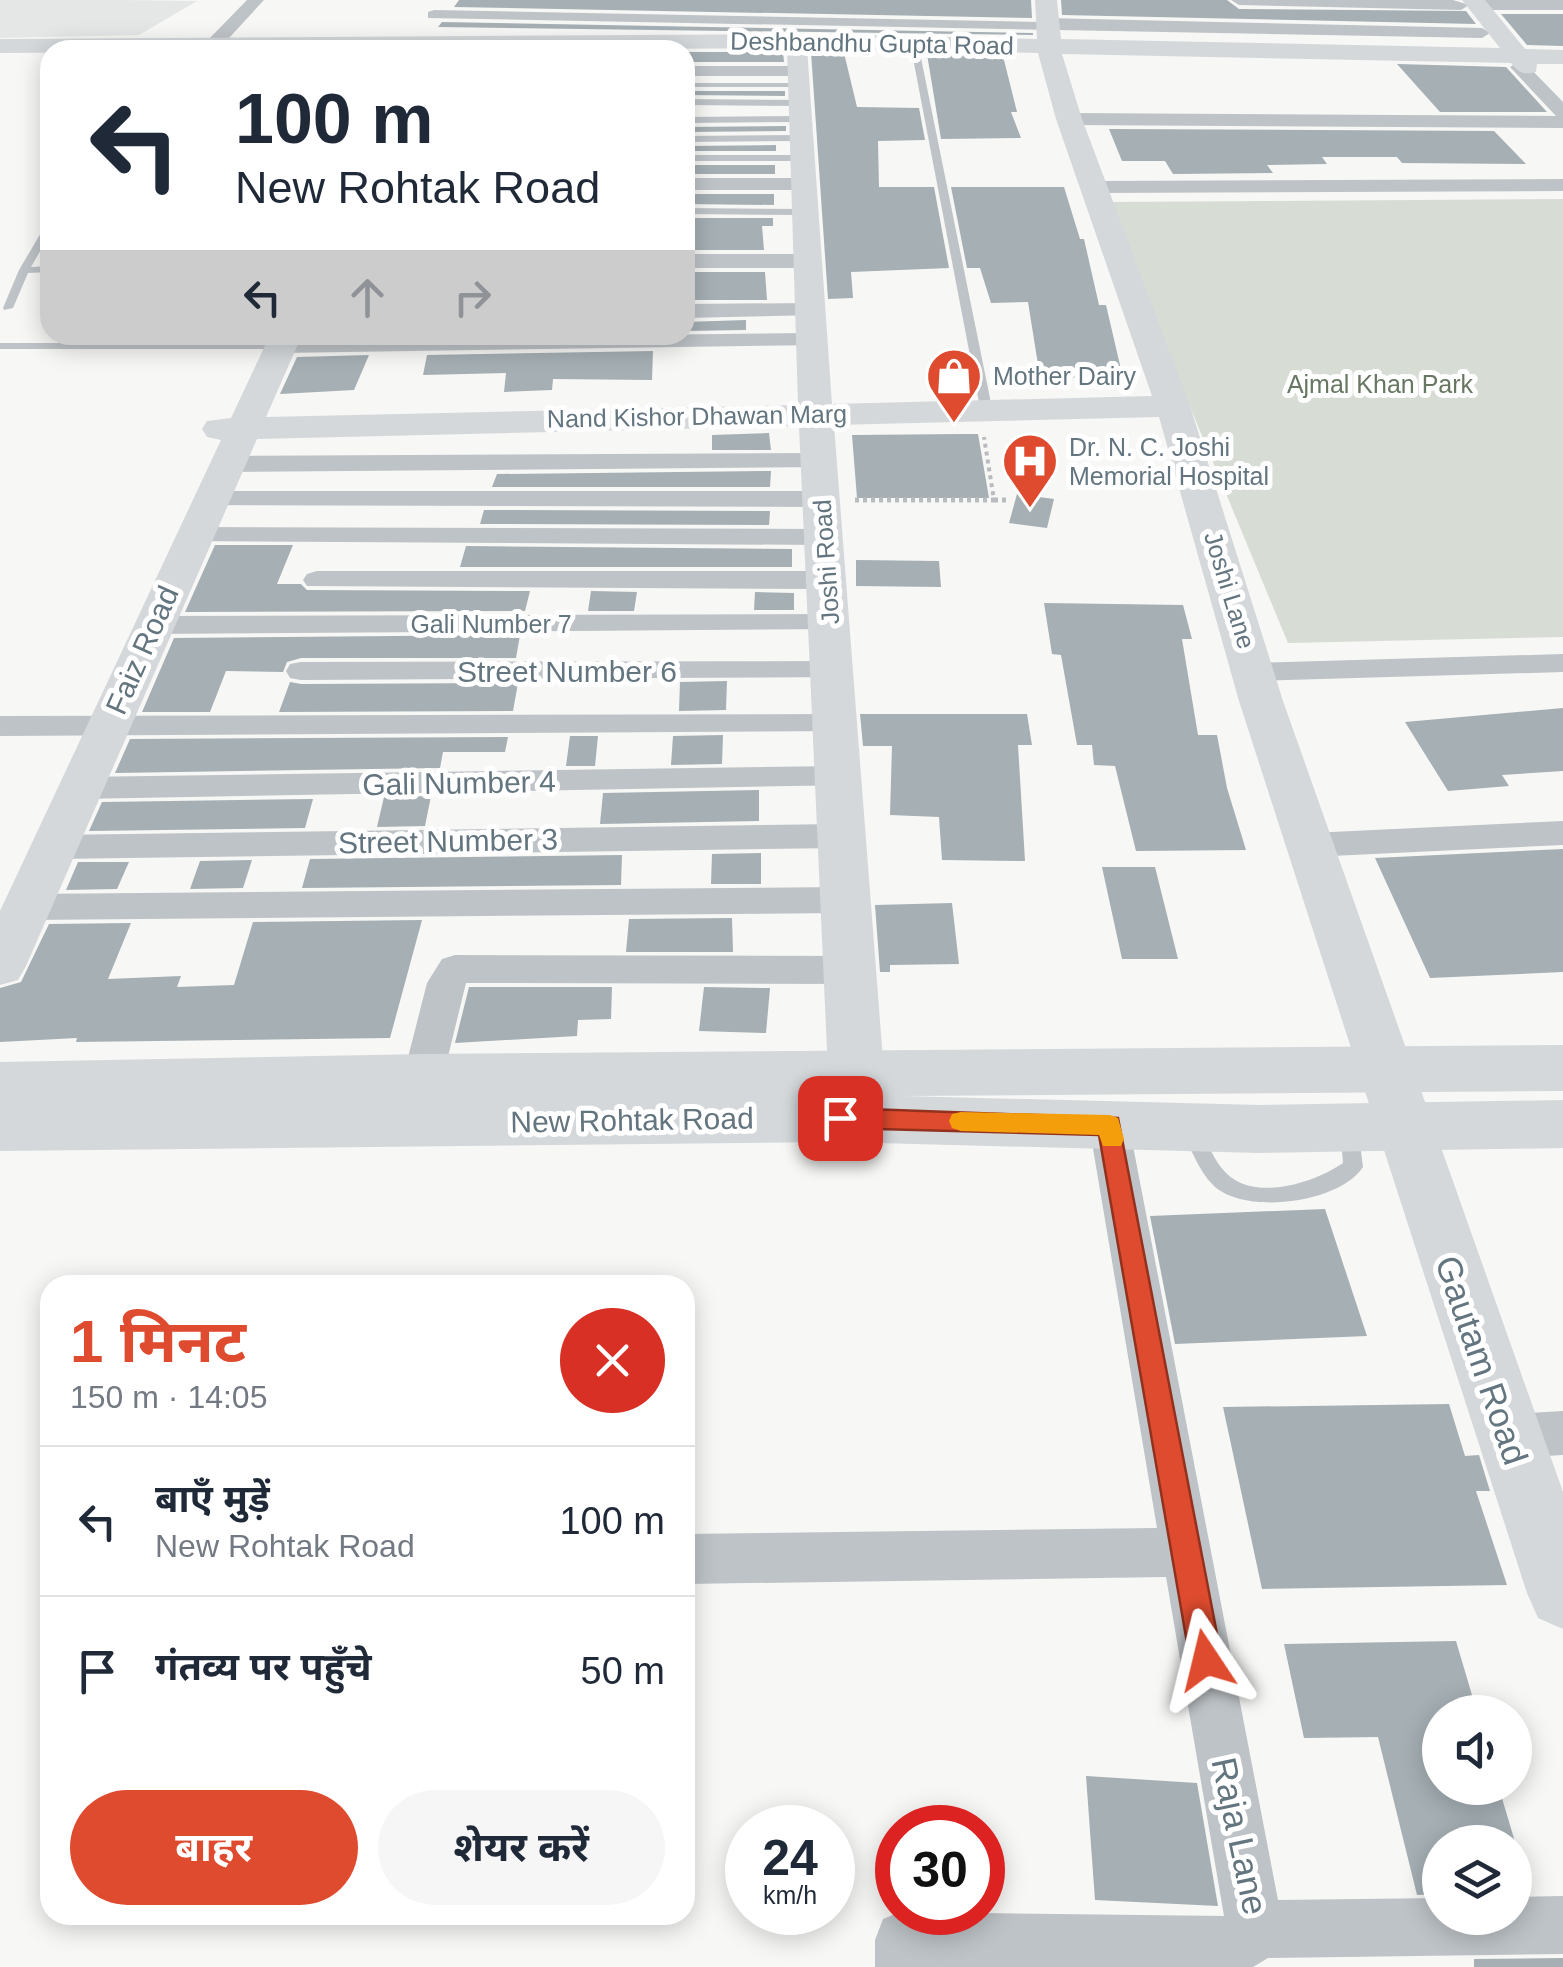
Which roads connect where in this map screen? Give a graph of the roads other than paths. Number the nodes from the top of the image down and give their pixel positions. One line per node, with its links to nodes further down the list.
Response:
1 (256, 0): 9 (street)
2 (1239, 0): 6 (street)
3 (436, 4): 5 (street); 10 (street)
4 (1563, 4): 6 (street)
5 (617, 8): 11 (street); 12 (street)
6 (1473, 11): 7 (street); 8 (street); 19 (street)
7 (1045, 19): 16 (street, Deshbandhu Gupta Road); 19 (street, Deshbandhu Gupta Road); 27 (street, Joshi Lane); 31 (street, Deshbandhu Gupta Road)
8 (1563, 19)
9 (218, 40)
10 (415, 40)
11 (597, 40)
12 (658, 40)
13 (40, 49): 14 (street, Deshbandhu Gupta Road)
14 (0, 50): 15 (street, Deshbandhu Gupta Road)
15 (40, 52)
16 (916, 53): 31 (street, Deshbandhu Gupta Road); 50 (lane)
17 (1563, 57): 19 (street, Deshbandhu Gupta Road)
18 (695, 60): 31 (street, Deshbandhu Gupta Road)
19 (1514, 63): 20 (street, Deshbandhu Gupta Road); 26 (street)
20 (1563, 66)
21 (695, 68): 31 (street)
22 (695, 78): 31 (street)
23 (695, 91): 31 (lane)
24 (695, 95): 31 (street, Deshbandhu Gupta Road)
25 (695, 106): 31 (lane)
26 (1563, 113)
27 (1069, 119): 28 (street); 35 (street, Joshi Lane)
28 (1563, 122)
29 (695, 123): 31 (lane)
30 (695, 140): 31 (lane)
31 (804, 153): 32 (lane); 33 (street); 36 (street); 37 (lane); 38 (street); 40 (street); 43 (street); 49 (street, Joshi Road)
32 (695, 158)
33 (695, 181)
34 (1563, 185): 35 (street)
35 (1097, 187): 48 (street, Joshi Lane)
36 (695, 191)
37 (695, 207)
38 (695, 232)
39 (40, 243): 42 (lane)
40 (695, 253)
41 (40, 269): 42 (lane)
42 (24, 270): 44 (lane)
43 (695, 298)
44 (8, 308)
45 (54, 345): 47 (lane)
46 (269, 345): 51 (street, Faiz Road)
47 (0, 346)
48 (1173, 406): 50 (street, Nand Kishor Dhawan Marg); 60 (street, Joshi Lane)
49 (816, 412): 50 (street, Nand Kishor Dhawan Marg); 51 (street, Nand Kishor Dhawan Marg); 52 (street, Joshi Road)
50 (985, 423)
51 (219, 471): 52 (street); 52 (street); 52 (street); 56 (street, Faiz Road); 63 (street)
52 (829, 499): 54 (street, Joshi Road)
53 (317, 580): 54 (street)
54 (827, 580): 55 (street, Joshi Road)
55 (829, 624): 56 (street, Gali Number 7); 58 (street, Joshi Road)
56 (153, 625): 63 (street, Faiz Road)
57 (1563, 664): 60 (street)
58 (833, 670): 59 (street, Street Number 6); 61 (street, Joshi Road)
59 (301, 672)
60 (1255, 672): 68 (street, Joshi Lane)
61 (835, 724): 63 (street); 64 (street, Joshi Road)
62 (0, 726): 63 (street)
63 (94, 726): 65 (street, Faiz Road); 70 (street)
64 (838, 777): 65 (street, Gali Number 4); 67 (street, Joshi Road)
65 (80, 788): 69 (street, Faiz Road)
66 (1563, 833): 68 (street)
67 (841, 836): 69 (street, Street Number 3); 71 (street, Joshi Road)
68 (1310, 846): 78 (street, Joshi Lane)
69 (54, 848): 70 (street, Faiz Road)
70 (14, 899): 71 (street); 72 (street, Faiz Road)
71 (843, 900): 73 (street, Joshi Road)
72 (0, 966)
73 (850, 970): 75 (street, Joshi Road); 76 (street)
74 (1563, 1068): 78 (main road, New Rohtak Road)
75 (856, 1073): 76 (main road, New Rohtak Road); 78 (main road, New Rohtak Road)
76 (423, 1077): 77 (main road, New Rohtak Road)
77 (0, 1085)
78 (1379, 1108): 79 (main road, New Rohtak Road); 80 (main road, New Rohtak Road); 82 (street, Gautam Road)
79 (1563, 1124)
80 (1110, 1125): 81 (main road, New Rohtak Road); 83 (street, Raja Lane)
81 (0, 1127)
82 (1536, 1434): 85 (street, Gautam Road)
83 (1186, 1552): 84 (street); 87 (street, Raja Lane)
84 (695, 1559)
85 (1563, 1593)
86 (1563, 1925): 87 (street)
87 (1260, 1930): 88 (street, Raja Lane)
88 (905, 1967)

